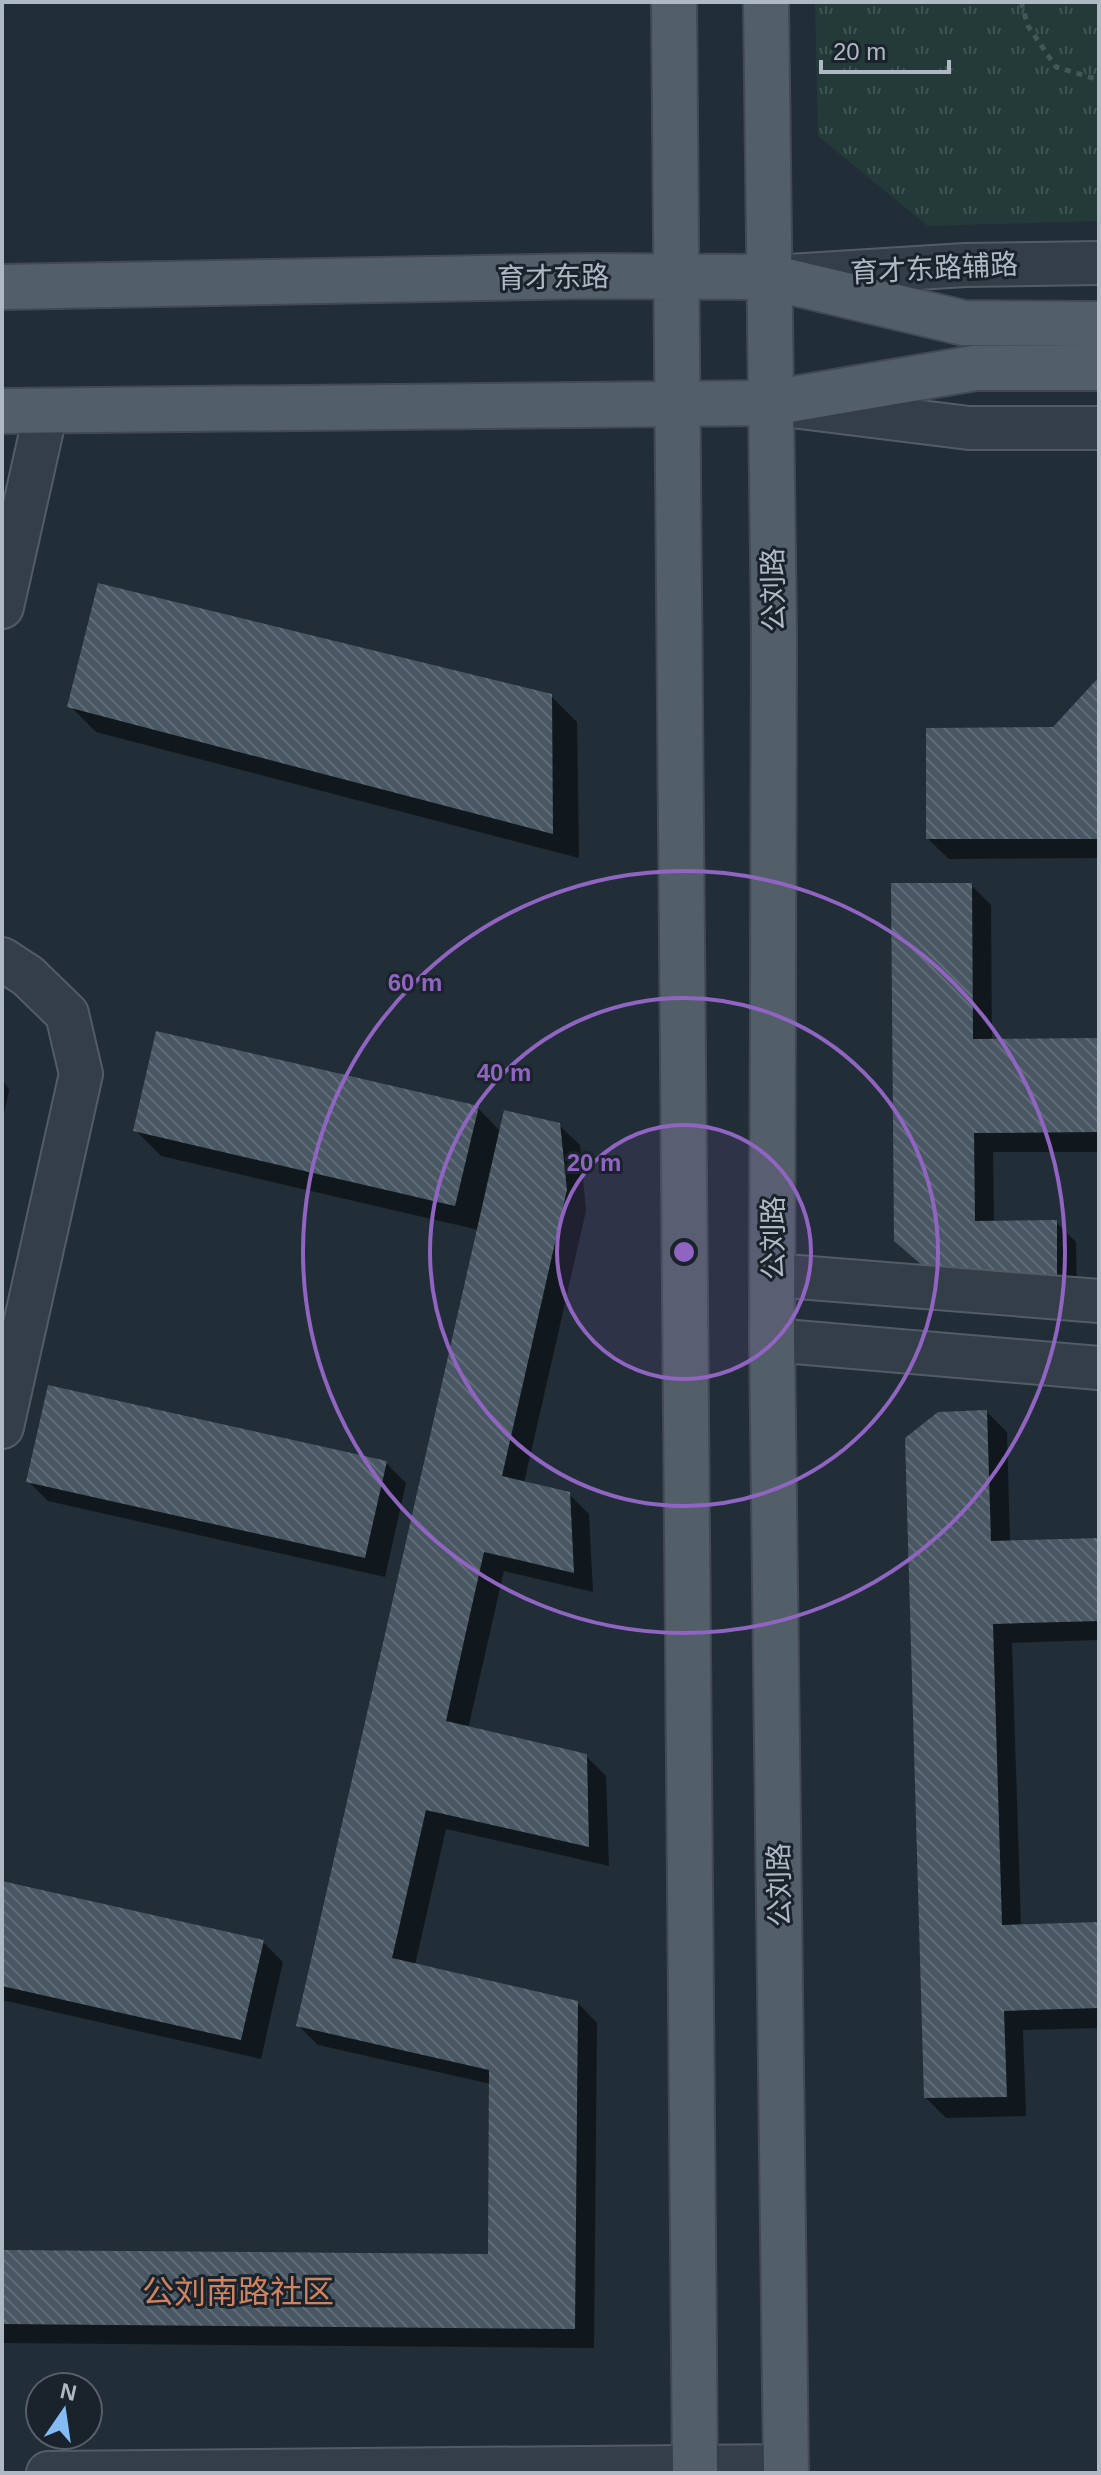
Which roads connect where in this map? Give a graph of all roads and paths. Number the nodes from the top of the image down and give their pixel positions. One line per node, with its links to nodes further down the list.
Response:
1 (674, 2): 6 (main road)
2 (766, 2): 7 (main road, 公刘路)
3 (1021, 2): 4 (path)
4 (1099, 80)
5 (1099, 263): 7 (street, 育才东路辅路)
6 (677, 276): 7 (main road, 育才东路); 8 (main road, 育才东路); 12 (main road)
7 (769, 277): 9 (main road, 育才东路); 11 (main road, 公刘路)
8 (2, 287)
9 (1099, 324)
10 (1099, 368): 11 (main road)
11 (771, 403): 12 (main road); 15 (street); 18 (main road, 公刘路)
12 (678, 404): 14 (main road); 24 (main road)
13 (2, 411): 14 (main road)
14 (46, 411): 16 (street)
15 (1099, 428)
16 (2, 607)
17 (2, 959): 22 (street)
18 (773, 1275): 19 (street); 20 (main road, 公刘路)
19 (1099, 1301)
20 (772, 1340): 21 (street); 23 (main road, 公刘路)
21 (1099, 1368)
22 (2, 1427)
23 (786, 2469): 24 (street)
24 (695, 2470): 25 (street)
25 (48, 2473)

